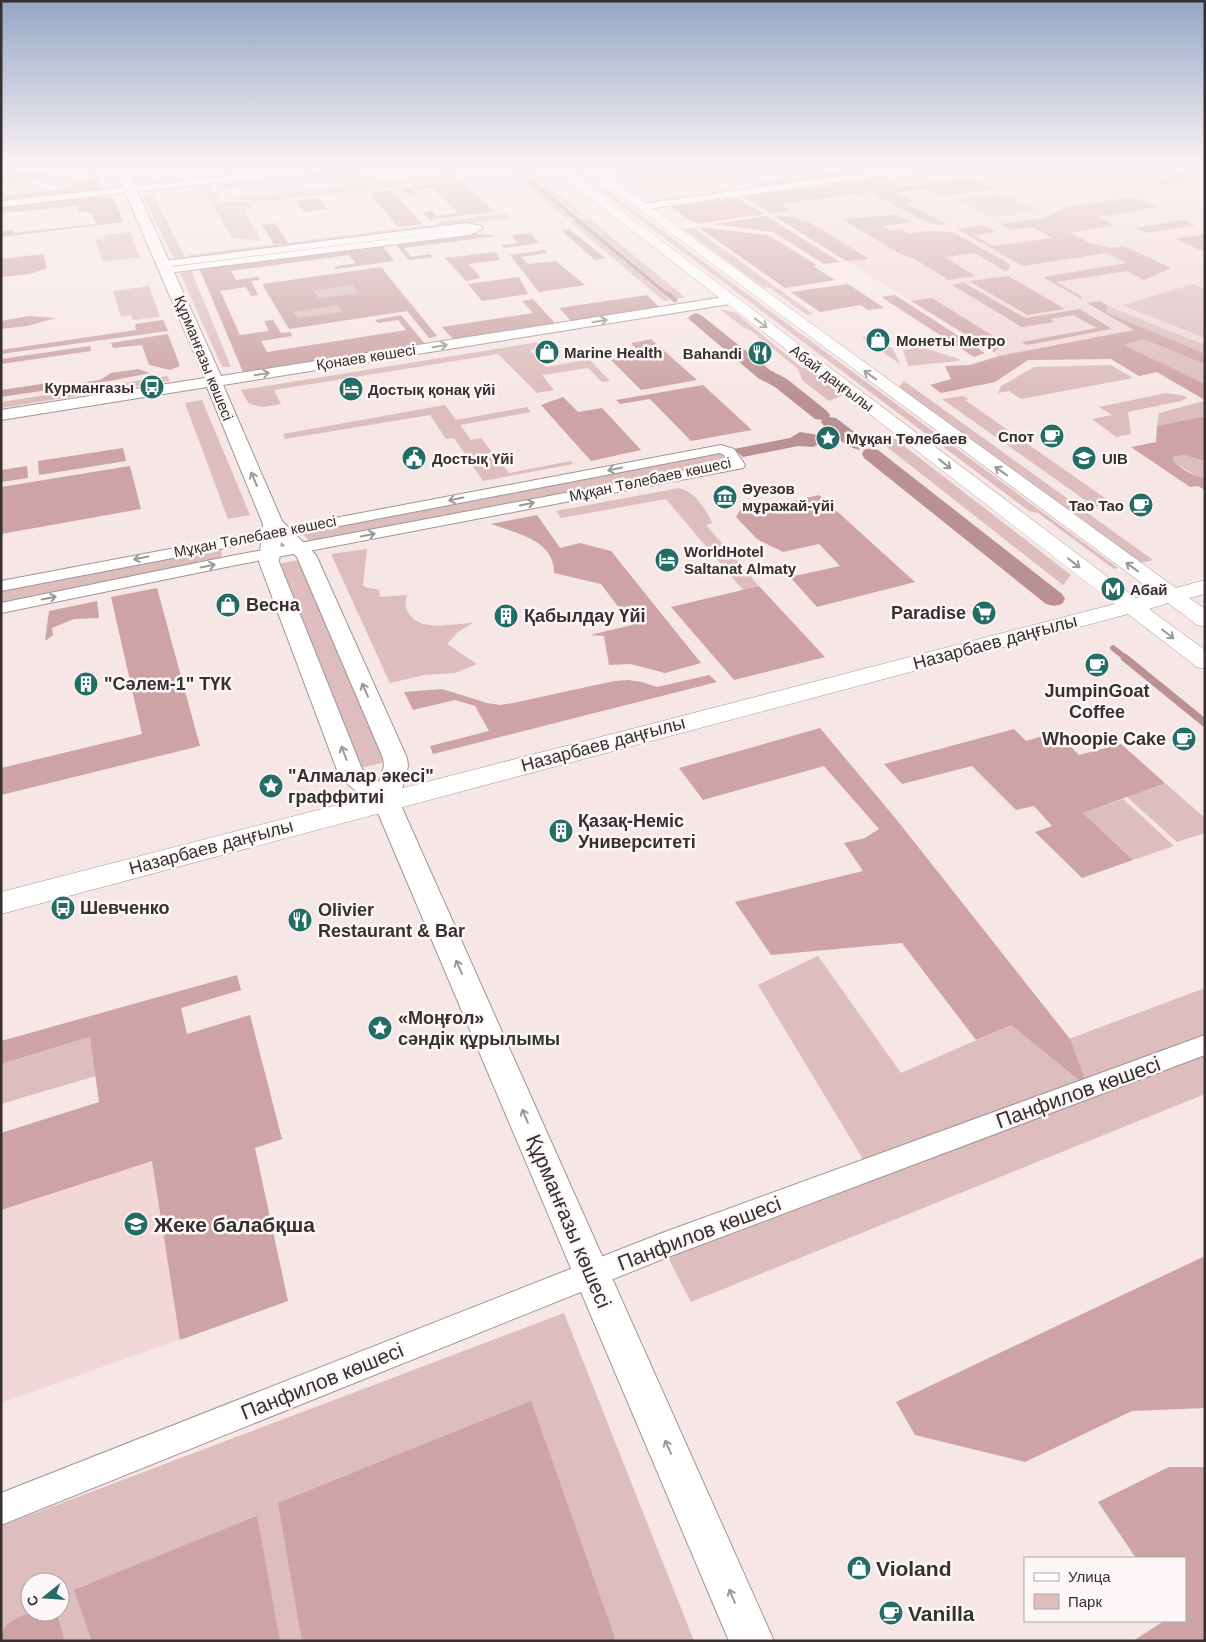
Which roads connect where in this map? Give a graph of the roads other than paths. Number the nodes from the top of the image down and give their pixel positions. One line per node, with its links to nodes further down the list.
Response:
1 (155, 243): 6 (street, Құрманғазы көшесі)
2 (344, 243): 6 (street)
3 (378, 243): 6 (street)
4 (655, 243): 7 (main road, Абай даңғылы)
5 (690, 243): 14 (main road, Абай даңғылы, one-way to 5)
6 (166, 267): 8 (street, Құрманғазы көшесі)
7 (730, 300): 8 (street, Қонаев көшесі, one-way to 7); 15 (main road, Абай даңғылы, one-way to 15)
8 (214, 381): 9 (street, Қонаев көшесі); 10 (street, Құрманғазы көшесі, one-way to 8)
9 (1, 415)
10 (274, 536): 11 (street, Құрманғазы көшесі); 11 (street, Мұқан Төлебаев көшесі, one-way to 10); 12 (street, Мұқан Төлебаев көшесі, one-way to 12); 16 (street, Мұқан Төлебаев көшесі, one-way to 10); 19 (street, Құрманғазы көшесі, one-way to 10)
11 (298, 548): 19 (street, Құрманғазы көшесі, one-way to 11)
12 (1, 586)
13 (1205, 587): 14 (main road, Назарбаев даңғылы)
14 (1172, 596): 15 (main road, Назарбаев даңғылы); 17 (main road, Абай даңғылы)
15 (1131, 606): 18 (main road, Абай даңғылы, one-way to 18); 19 (main road, Назарбаев даңғылы)
16 (1, 608)
17 (1205, 620)
18 (1205, 662)
19 (386, 801): 20 (main road, Назарбаев даңғылы); 22 (street, Құрманғазы көшесі, one-way to 19)
20 (1, 902)
21 (1205, 1045): 22 (street, Панфилов көшесі)
22 (591, 1274): 23 (street, Панфилов көшесі); 24 (street, Құрманғазы көшесі, one-way to 22)
23 (1, 1509)
24 (752, 1641)

